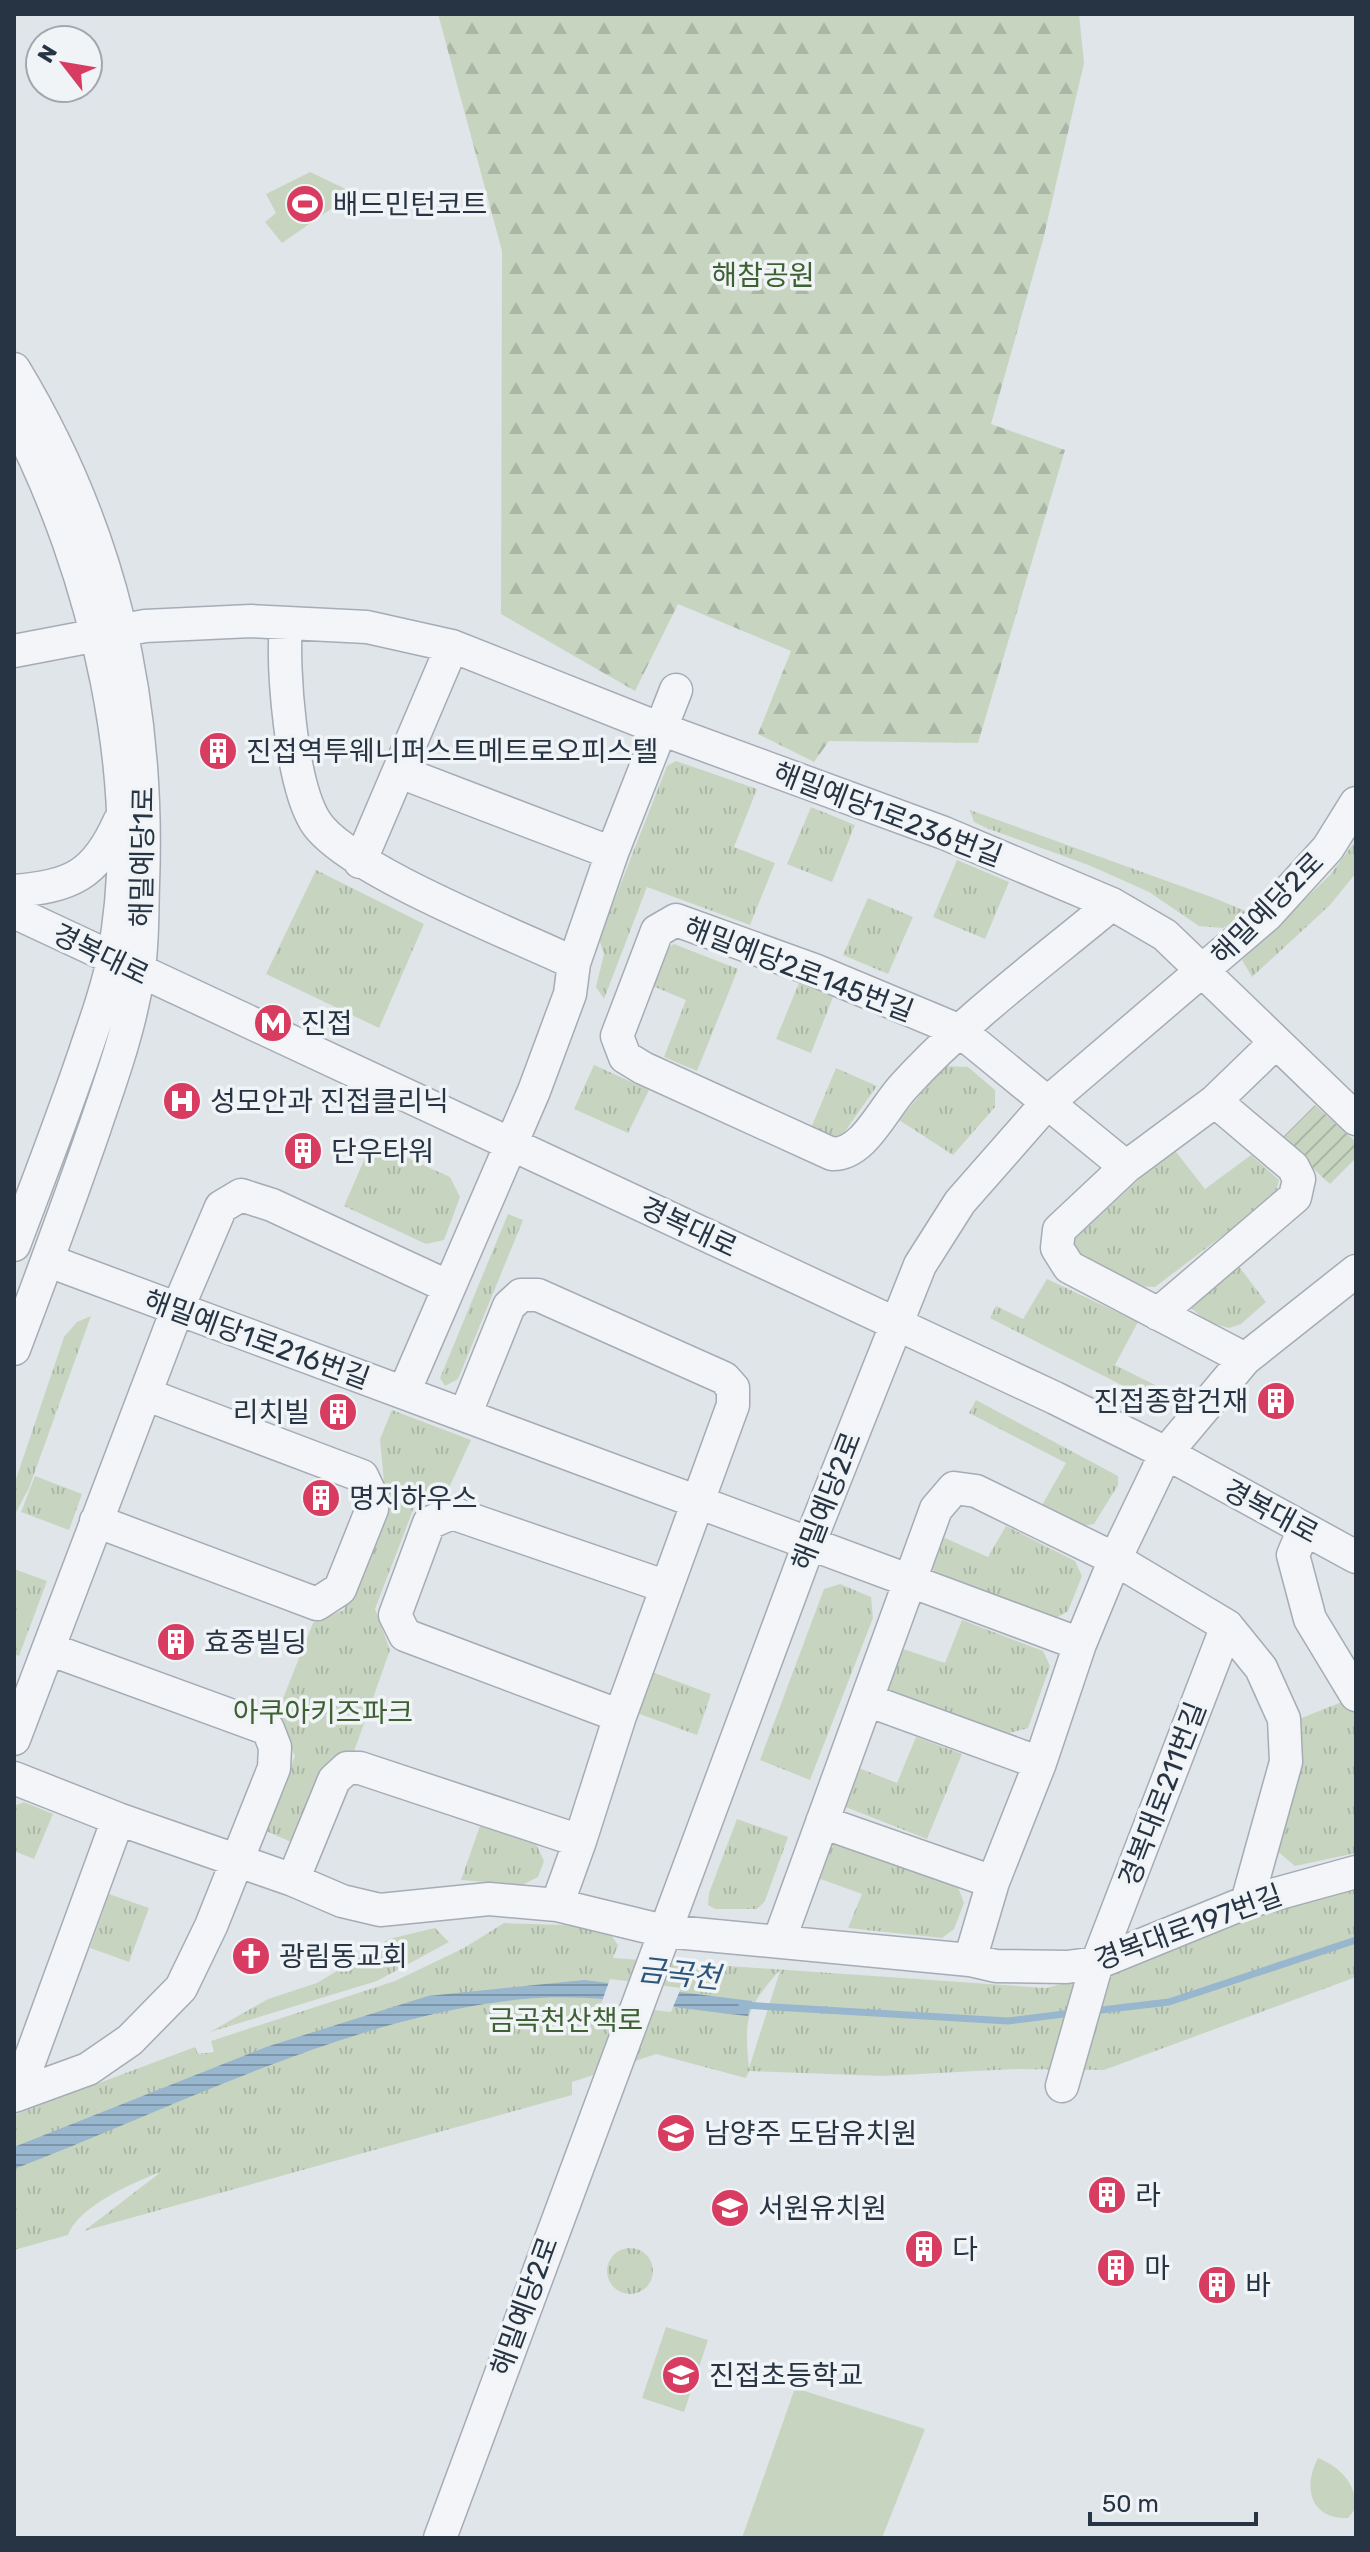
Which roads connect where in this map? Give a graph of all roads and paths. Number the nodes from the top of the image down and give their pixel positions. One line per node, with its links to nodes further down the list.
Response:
1 (14, 369): 4 (street, 해밀예당1로)
2 (14, 416): 4 (street, 해밀예당1로)
3 (286, 623): 4 (street, 해밀예당1로236번길); 5 (street, 해밀예당1로236번길); 13 (street)
4 (110, 634): 6 (street, 해밀예당1로236번길); 11 (street, 해밀예당1로); 18 (street, 해밀예당1로)
5 (452, 646): 8 (street, 해밀예당1로236번길); 9 (street)
6 (14, 651)
7 (676, 690): 8 (street)
8 (661, 729): 12 (street); 15 (street, 해밀예당1로236번길)
9 (400, 772): 12 (street); 13 (street)
10 (1356, 803): 19 (street, 해밀예당2로)
11 (122, 816): 14 (street); 18 (street, 해밀예당1로)
12 (612, 853): 17 (street)
13 (360, 862): 17 (street)
14 (14, 891)
15 (1112, 904): 19 (street, 해밀예당1로236번길); 20 (street)
16 (14, 912): 18 (street, 경복대로)
17 (574, 963): 25 (street)
18 (126, 967): 25 (street, 경복대로); 27 (street, 해밀예당1로); 28 (street, 해밀예당1로)
19 (1203, 971): 21 (street, 해밀예당2로); 23 (street, 해밀예당2로)
20 (960, 1031): 20 (street, 해밀예당2로145번길); 23 (street, 해밀예당2로145번길)
21 (1276, 1042): 22 (street); 24 (street, 해밀예당2로)
22 (1215, 1101): 26 (street); 32 (street)
23 (1046, 1104): 26 (street); 33 (street, 해밀예당2로)
24 (1356, 1119)
25 (512, 1144): 30 (street); 33 (street, 경복대로)
26 (1126, 1167): 32 (street)
27 (14, 1245)
28 (49, 1261): 31 (street, 해밀예당1로216번길); 34 (street, 해밀예당1로)
29 (1356, 1271): 35 (street)
30 (449, 1287): 31 (street); 36 (street)
31 (177, 1310): 36 (street, 해밀예당1로216번길); 37 (street)
32 (1158, 1314): 35 (street)
33 (896, 1323): 39 (street, 경복대로); 43 (street, 해밀예당2로)
34 (14, 1349)
35 (1245, 1359): 39 (street)
36 (404, 1392): 38 (street, 해밀예당1로216번길)
37 (145, 1394): 41 (street); 41 (street)
38 (465, 1415): 40 (street, 해밀예당1로216번길); 40 (street)
39 (1166, 1453): 42 (street, 경복대로); 45 (street)
40 (700, 1502): 43 (street, 해밀예당1로216번길); 47 (street)
41 (96, 1521): 50 (street)
42 (1304, 1529): 44 (street, 경복대로); 51 (street)
43 (809, 1544): 46 (street); 66 (street, 해밀예당2로)
44 (1356, 1557)
45 (1115, 1559): 46 (street); 48 (street); 49 (street)
46 (910, 1582): 49 (street); 52 (street)
47 (667, 1587): 53 (street); 53 (street)
48 (1227, 1626): 64 (street); 69 (street, 경복대로211번길)
49 (1080, 1644): 55 (street)
50 (49, 1649): 54 (street); 60 (street)
51 (1356, 1695)
52 (867, 1700): 55 (street); 58 (street)
53 (620, 1716): 59 (street)
54 (14, 1739)
55 (1040, 1763): 63 (street)
56 (14, 1778): 57 (street, 경복대로197번길)
57 (118, 1819): 60 (street, 경복대로197번길); 71 (street)
58 (822, 1822): 63 (street); 67 (street)
59 (580, 1841): 62 (street); 65 (street)
60 (237, 1861): 62 (street, 경복대로197번길); 71 (street)
61 (1356, 1872): 64 (street, 경복대로197번길)
62 (293, 1880): 65 (street, 경복대로197번길)
63 (993, 1882): 68 (street)
64 (1247, 1902): 69 (street, 경복대로197번길)
65 (557, 1905): 66 (street, 경복대로197번길)
66 (664, 1931): 67 (street, 경복대로197번길); 72 (street, 해밀예당2로)
67 (779, 1941): 68 (street, 경복대로197번길)
68 (970, 1960): 69 (street, 경복대로197번길)
69 (1097, 1963): 70 (street, 경복대로211번길)
70 (1062, 2086)
71 (15, 2095)
72 (440, 2538)

